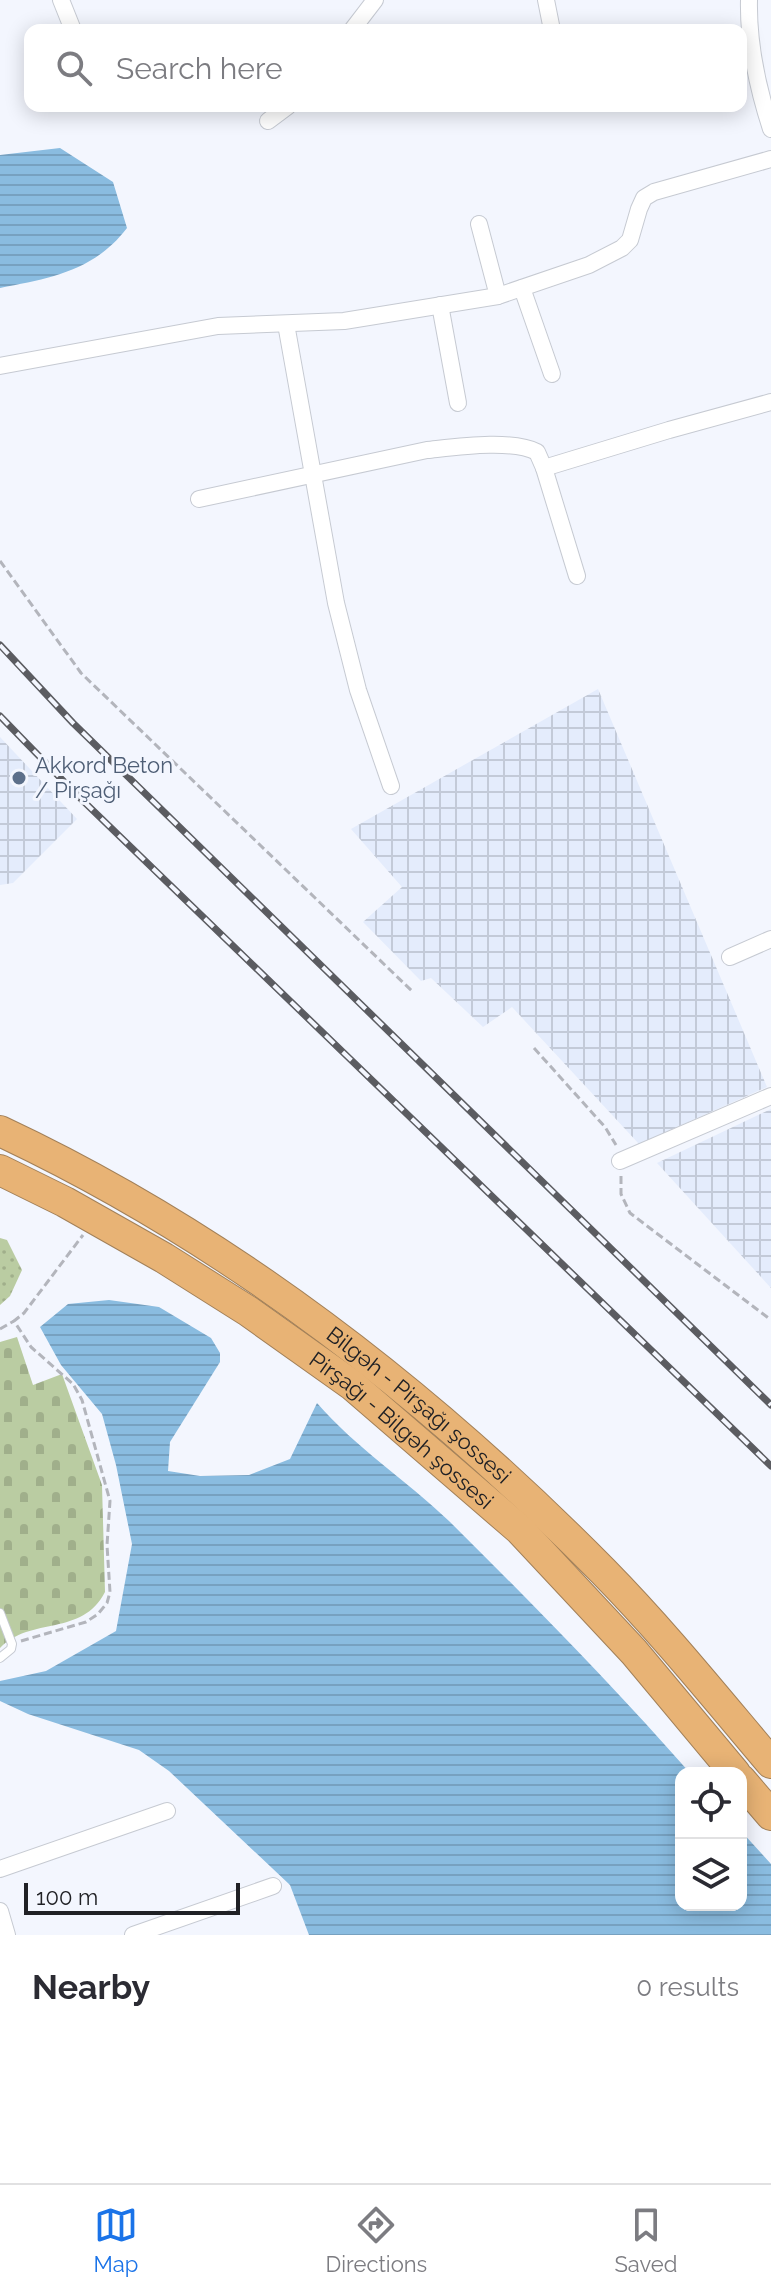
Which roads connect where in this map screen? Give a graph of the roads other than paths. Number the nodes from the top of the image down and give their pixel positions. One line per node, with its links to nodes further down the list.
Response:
1 (61, 0): 5 (street)
2 (375, 0): 6 (street)
3 (546, 0): 7 (street)
4 (749, 0): 8 (street)
5 (71, 24)
6 (357, 24)
7 (551, 24)
8 (747, 39)
9 (747, 61): 12 (street)
10 (280, 112): 11 (street)
11 (268, 121)
12 (771, 129)
13 (771, 159): 15 (street)
14 (479, 224): 16 (street)
15 (522, 288): 16 (street); 20 (street)
16 (498, 296): 17 (street)
17 (440, 305): 18 (street); 22 (street)
18 (286, 324): 19 (street); 24 (street)
19 (0, 366)
20 (552, 374)
21 (771, 402): 23 (street)
22 (458, 403)
23 (544, 468): 24 (street); 26 (street)
24 (314, 473): 25 (street); 27 (street)
25 (199, 499)
26 (577, 576)
27 (391, 786)
28 (771, 939): 29 (street)
29 (730, 957)
30 (771, 1096): 32 (street)
31 (0, 1131): 36 (highway, Bilgəh - Pirşağı şossesi)
32 (620, 1161)
33 (0, 1170): 37 (highway, Pirşağı - Bilgəh şossesi)
34 (0, 1613): 35 (lane)
35 (0, 1658)
36 (771, 1763)
37 (730, 1767)
38 (747, 1787): 40 (highway)
39 (167, 1811): 41 (street)
40 (771, 1815)
41 (0, 1869)
42 (273, 1886): 45 (street)
43 (0, 1911): 44 (street)
44 (7, 1935)
45 (133, 1935)

